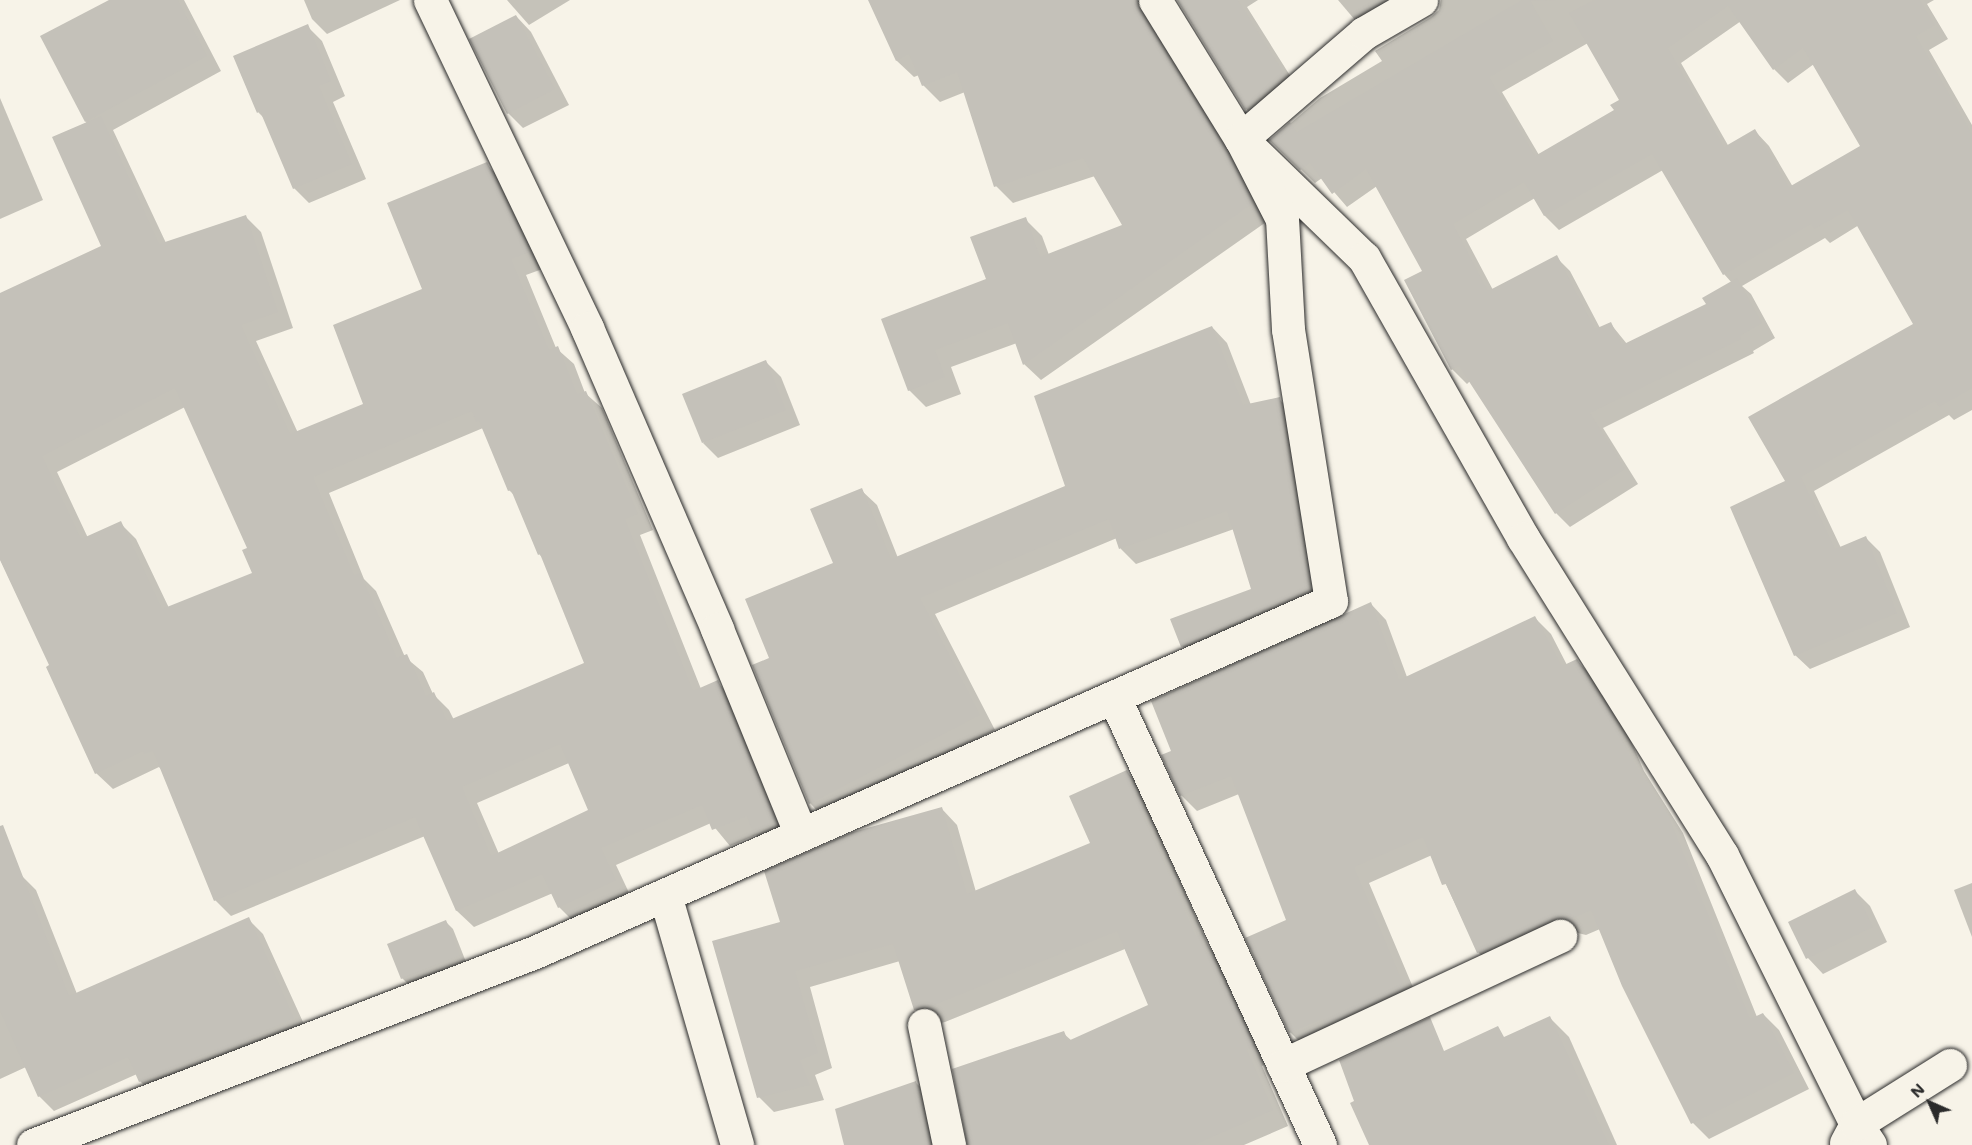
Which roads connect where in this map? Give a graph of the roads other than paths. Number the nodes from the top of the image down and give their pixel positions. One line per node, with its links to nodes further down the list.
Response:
1 (430, 0): 6 (street)
2 (1155, 0): 4 (street)
3 (1421, 0): 4 (street)
4 (1241, 139): 5 (street); 12 (street)
5 (1114, 697): 6 (street); 10 (street)
6 (801, 835): 7 (street)
7 (665, 895): 13 (street); 14 (street)
8 (1560, 936): 10 (street)
9 (924, 1025): 15 (street)
10 (1283, 1065): 16 (street)
11 (1950, 1065): 12 (street)
12 (1857, 1138)
13 (33, 1145)
14 (737, 1145)
15 (949, 1145)
16 (1320, 1145)

